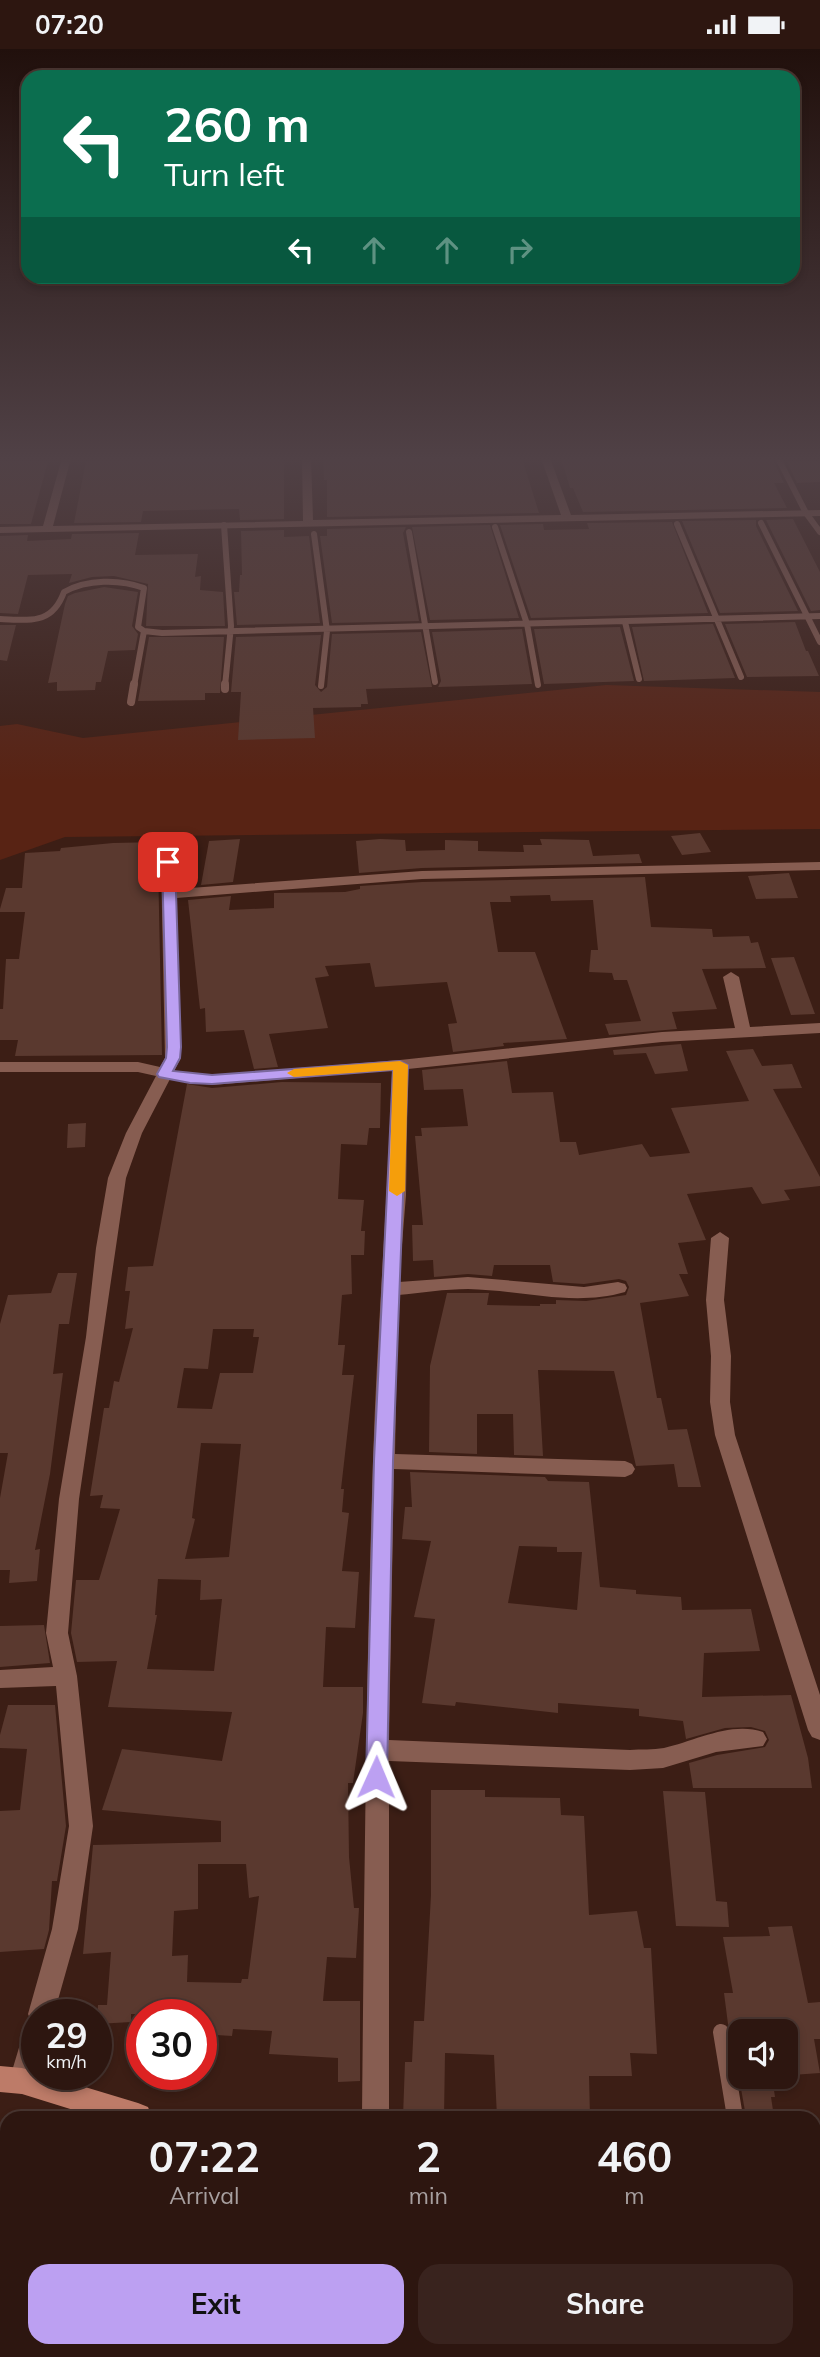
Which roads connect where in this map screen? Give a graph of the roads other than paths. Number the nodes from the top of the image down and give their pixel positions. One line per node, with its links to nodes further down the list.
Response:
1 (226, 566): 16 (lane)
2 (318, 566): 15 (lane)
3 (414, 566): 13 (lane)
4 (508, 566): 12 (lane)
5 (694, 566): 9 (lane)
6 (782, 566): 7 (lane)
7 (807, 616): 8 (lane); 9 (lane); 17 (lane)
8 (820, 617)
9 (715, 618): 11 (lane); 18 (lane)
10 (0, 619): 14 (lane)
11 (625, 622): 12 (lane); 19 (lane)
12 (527, 624): 13 (lane); 21 (lane)
13 (423, 625): 15 (lane); 20 (lane)
14 (144, 631): 16 (lane); 24 (lane)
15 (327, 631): 16 (lane); 22 (lane)
16 (230, 632): 23 (lane)
17 (820, 642)
18 (741, 677)
19 (639, 679)
20 (435, 682)
21 (538, 685)
22 (321, 686)
23 (225, 689)
24 (131, 702)
25 (168, 862): 27 (street)
26 (820, 866): 27 (street)
27 (171, 894): 33 (street)
28 (731, 977): 30 (street)
29 (820, 1028): 30 (street)
30 (743, 1031): 31 (street)
31 (400, 1065): 33 (street); 36 (street)
32 (0, 1067): 33 (street)
33 (165, 1074): 39 (street)
34 (720, 1238): 41 (street)
35 (618, 1288): 36 (street)
36 (389, 1289): 37 (street)
37 (383, 1461): 38 (street); 43 (street)
38 (625, 1469)
39 (66, 1676): 40 (street); 44 (street)
40 (0, 1679)
41 (820, 1730)
42 (755, 1739): 43 (street)
43 (377, 1751): 49 (street)
44 (45, 1999)
45 (721, 2032): 50 (lane)
46 (21, 2061): 47 (street)
47 (11, 2080): 48 (main road)
48 (117, 2111)
49 (376, 2111)
50 (734, 2111)

